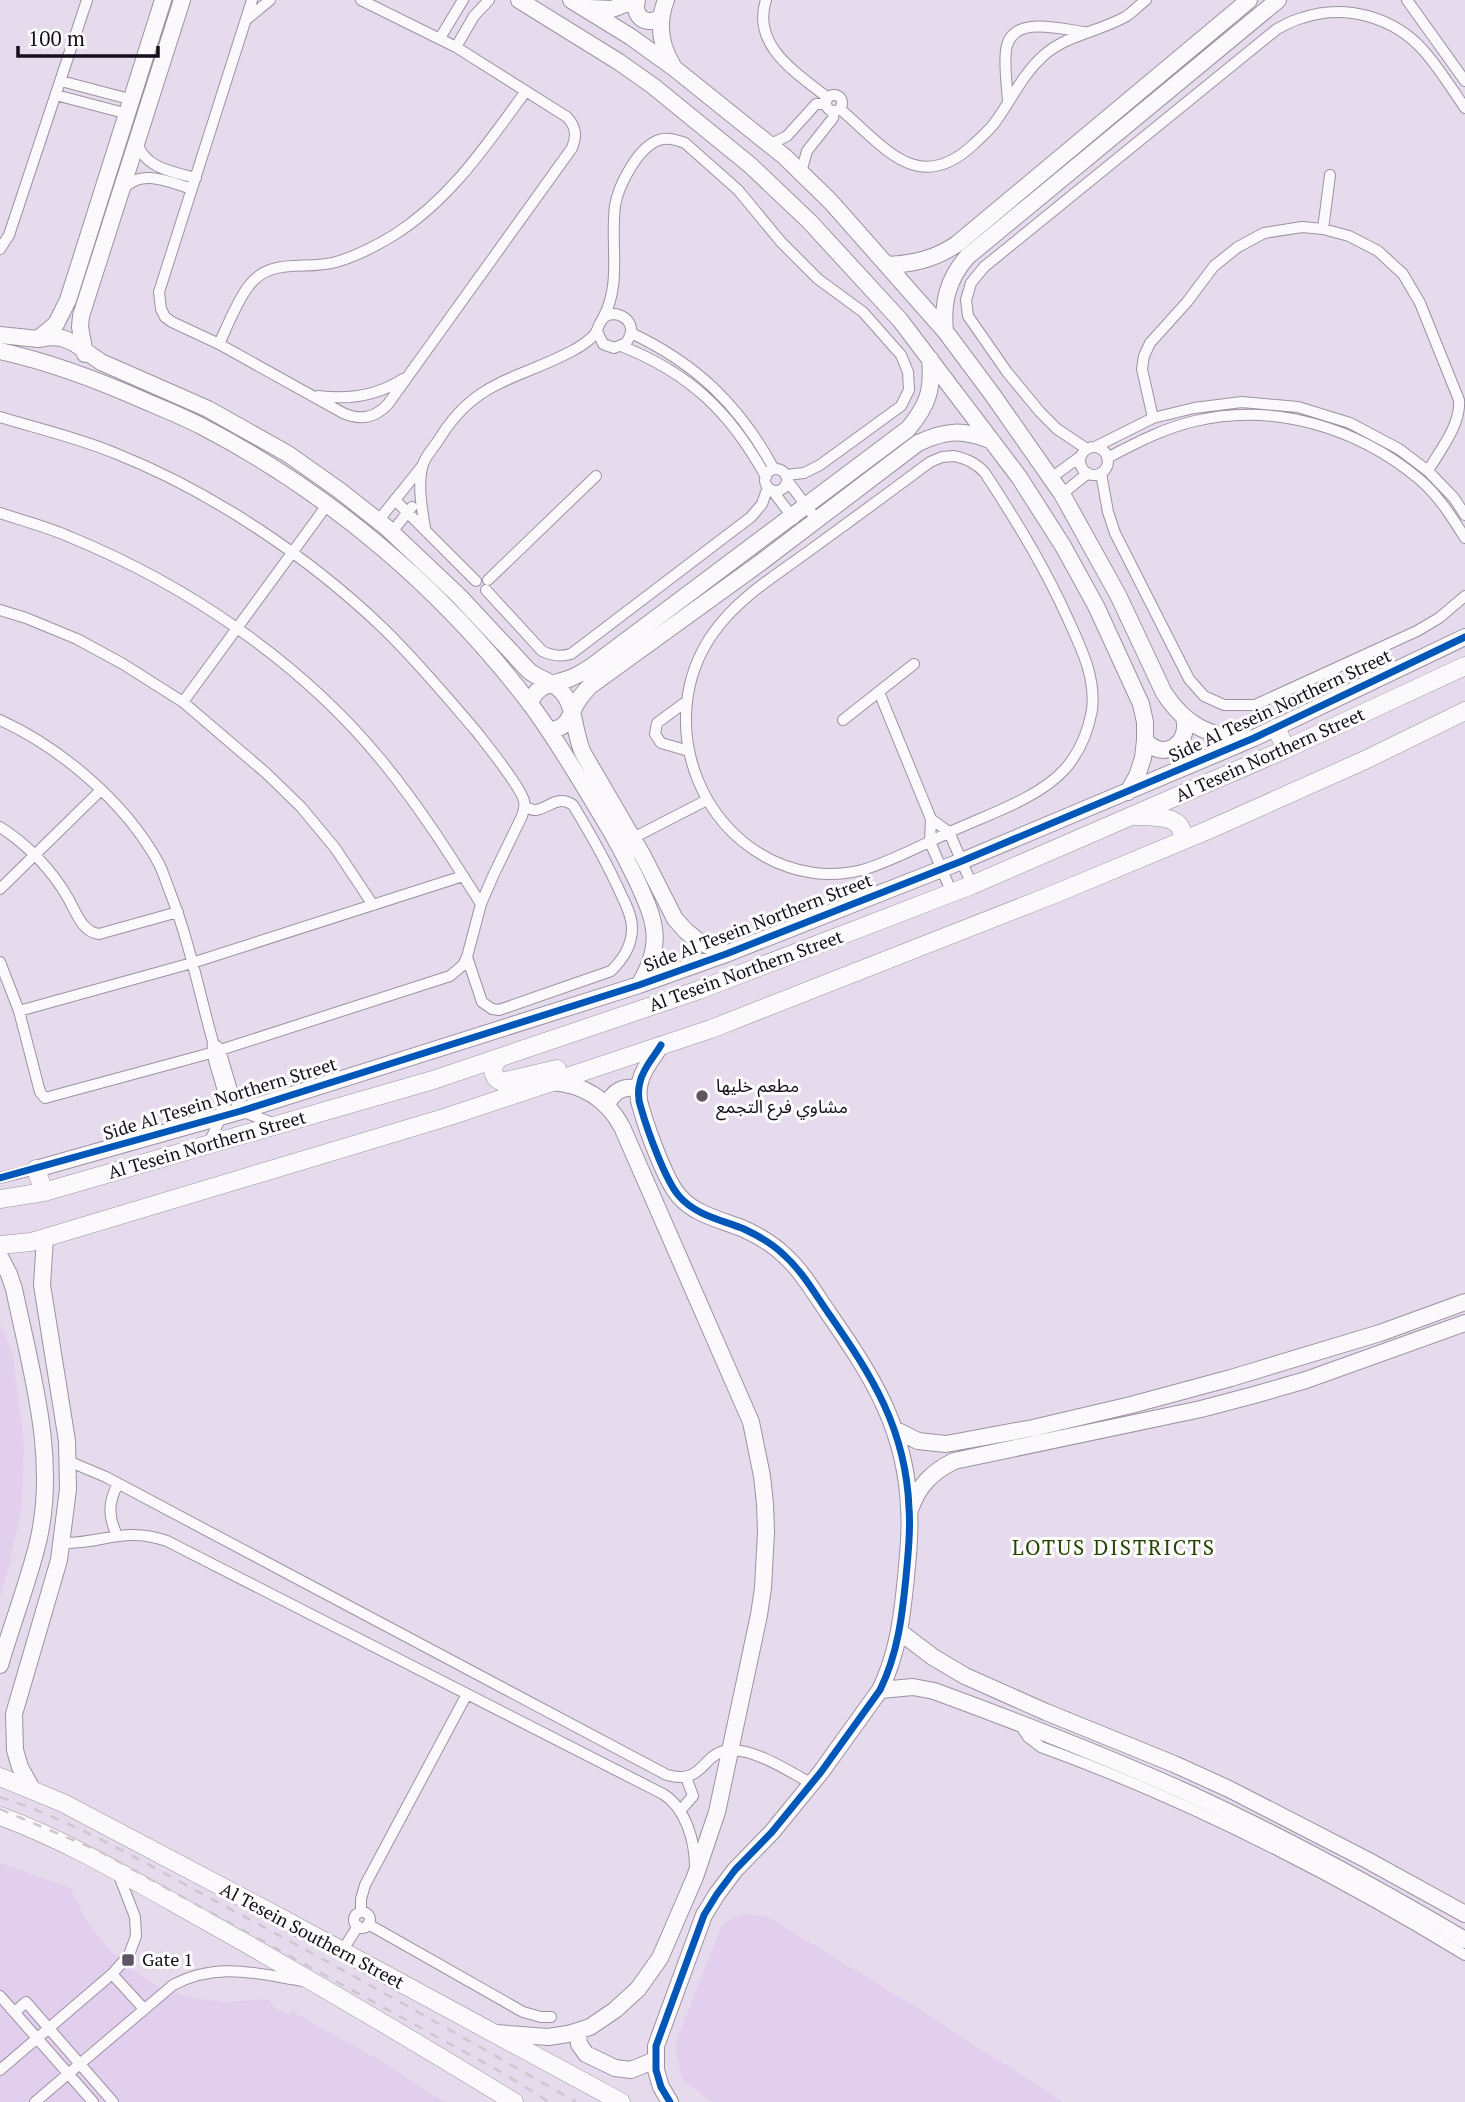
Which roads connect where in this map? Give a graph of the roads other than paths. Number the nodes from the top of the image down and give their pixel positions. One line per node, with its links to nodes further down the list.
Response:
1 (88, 0): 26 (street)
2 (163, 0): 32 (street)
3 (183, 0): 34 (street)
4 (252, 0): 19 (street)
5 (270, 0): 19 (street)
6 (361, 0): 23 (street)
7 (463, 0): 20 (street)
8 (489, 0): 22 (street)
9 (519, 0): 36 (street)
10 (636, 0): 17 (street); 18 (street)
11 (667, 0): 18 (street)
12 (766, 0): 31 (street)
13 (1146, 0): 21 (street)
14 (1249, 0): 44 (street)
15 (1278, 0): 46 (street)
16 (1407, 0): 27 (street)
17 (578, 4): 25 (street)
18 (661, 17): 25 (street)
19 (245, 21): 39 (street)
20 (449, 24): 22 (street); 23 (street)
21 (1087, 32): 30 (street); 30 (street)
22 (464, 33): 24 (street)
23 (440, 38): 24 (street)
24 (456, 47): 28 (street)
25 (674, 68): 35 (street)
26 (61, 81): 29 (street); 32 (street)
27 (1465, 81)
28 (526, 91): 55 (street); 64 (street)
29 (56, 95): 32 (street); 43 (street)
30 (1008, 102): 31 (street)
31 (832, 105): 35 (street); 38 (street)
32 (130, 107): 54 (street)
33 (1465, 108): 69 (street)
34 (137, 142): 39 (street); 40 (street)
35 (769, 145): 36 (street); 38 (street)
36 (750, 165): 41 (street)
37 (1330, 175): 42 (street)
38 (805, 176): 41 (street); 45 (street)
39 (194, 183): 40 (street); 55 (street)
40 (121, 191): 59 (street)
41 (791, 203): 62 (street)
42 (1323, 229): 67 (street); 73 (street)
43 (0, 249)
44 (947, 251): 45 (street); 46 (street)
45 (887, 265): 51 (street)
46 (960, 266): 51 (street)
47 (614, 291): 48 (street); 49 (street); 77 (street)
48 (621, 316): 49 (street); 52 (street)
49 (603, 318): 50 (street)
50 (597, 331): 56 (street); 60 (street)
51 (945, 331): 71 (street)
52 (631, 333): 57 (street); 80 (street)
53 (0, 335): 54 (street)
54 (38, 339): 59 (street); 61 (street)
55 (219, 344): 65 (street)
56 (607, 346): 57 (street); 60 (street)
57 (621, 346): 80 (street)
58 (0, 351): 61 (street)
59 (84, 351): 63 (street); 91 (street)
60 (573, 351): 72 (street)
61 (34, 359): 63 (street)
62 (930, 359): 68 (street); 86 (street)
63 (75, 373): 85 (street)
64 (409, 376): 65 (street); 65 (street)
65 (311, 395)
66 (0, 417): 98 (street)
67 (1153, 418): 69 (street); 73 (street)
68 (992, 441): 78 (street); 86 (street)
69 (1088, 451): 70 (street); 75 (street); 79 (street)
70 (1107, 458): 74 (street); 96 (street)
71 (1040, 463): 78 (street); 79 (street)
72 (423, 465): 81 (street); 82 (street)
73 (1428, 471): 89 (street)
74 (1101, 472): 75 (street); 103 (street)
75 (1088, 473): 83 (street)
76 (596, 476): 102 (street)
77 (786, 477): 80 (street); 80 (street); 86 (street)
78 (1020, 477): 92 (street)
79 (1051, 478): 83 (street)
80 (770, 481): 90 (street); 102 (street)
81 (407, 485): 82 (street); 84 (street)
82 (420, 498): 88 (street); 93 (street)
83 (1065, 499): 92 (street); 116 (street)
84 (395, 500): 88 (street); 91 (street)
85 (327, 505): 98 (street); 113 (street)
86 (811, 512): 90 (street); 94 (street)
87 (0, 513): 105 (street)
88 (408, 513): 93 (street); 95 (street)
89 (1465, 514)
90 (792, 516): 94 (street); 109 (street)
91 (378, 520): 95 (street)
92 (1048, 522): 122 (street)
93 (425, 528): 102 (street)
94 (802, 530): 97 (street)
95 (392, 533): 109 (street)
96 (1465, 538)
97 (778, 549): 99 (street); 100 (street)
98 (292, 552): 105 (street); 128 (street)
99 (760, 563): 101 (street); 115 (street)
100 (791, 564): 101 (street); 132 (street)
101 (772, 578): 111 (street)
102 (487, 585)
103 (1465, 596)
104 (0, 610): 112 (street)
105 (237, 628): 112 (street); 139 (street)
106 (1465, 637): 119 (street, Side Al Tesein Northern Street)
107 (914, 664): 110 (street)
108 (1465, 666): 123 (main road, Al Tesein Northern Street)
109 (551, 683): 113 (street); 115 (street)
110 (879, 692): 118 (street); 130 (street)
111 (687, 701): 124 (street); 124 (street)
112 (183, 702): 144 (street)
113 (530, 704): 120 (street)
114 (1465, 711): 134 (main road)
115 (572, 713): 120 (street); 133 (street)
116 (1184, 718): 121 (street); 122 (street)
117 (0, 720): 125 (street)
118 (843, 720)
119 (1276, 728): 121 (street, Side Al Tesein Northern Street); 123 (main road)
120 (549, 730): 147 (street)
121 (1254, 738): 126 (street, Side Al Tesein Northern Street)
122 (1145, 740): 126 (street)
123 (1286, 749): 129 (main road, Al Tesein Northern Street)
124 (689, 751): 127 (street)
125 (101, 790): 136 (street); 146 (street)
126 (1128, 792): 137 (street, Side Al Tesein Northern Street)
127 (707, 800): 133 (street); 135 (street)
128 (525, 806): 143 (street); 149 (street)
129 (1132, 816): 134 (main road); 140 (main road, Al Tesein Northern Street)
130 (931, 819): 132 (street); 135 (street)
131 (0, 827): 136 (street)
132 (949, 832): 135 (street); 137 (street)
133 (633, 838): 145 (street)
134 (1182, 841): 154 (main road)
135 (930, 842): 138 (street)
136 (35, 855): 141 (street); 146 (street)
137 (962, 862): 138 (street, Side Al Tesein Northern Street); 140 (street)
138 (942, 870): 142 (street); 148 (street, Side Al Tesein Northern Street)
139 (463, 876): 143 (street); 144 (street)
140 (972, 885): 142 (main road, Al Tesein Northern Street)
141 (0, 889)
142 (952, 893): 156 (main road, Al Tesein Northern Street)
143 (481, 904): 149 (street)
144 (373, 905): 151 (street)
145 (667, 905): 147 (street); 148 (street)
146 (178, 912): 151 (street)
147 (651, 912): 152 (street)
148 (726, 954): 152 (street, Side Al Tesein Northern Street)
149 (467, 957): 155 (street)
150 (0, 962): 153 (street)
151 (192, 963): 153 (street); 155 (street)
152 (639, 985): 161 (street, Side Al Tesein Northern Street)
153 (19, 1011): 155 (street)
154 (662, 1045): 157 (main road); 159 (street)
155 (215, 1048): 161 (street); 162 (street)
156 (500, 1058): 157 (main road); 163 (main road, Al Tesein Northern Street)
157 (607, 1064): 158 (main road)
158 (551, 1082): 160 (street); 169 (main road)
159 (639, 1089): 160 (street); 176 (street)
160 (607, 1105): 190 (street)
161 (241, 1111): 162 (street, Side Al Tesein Northern Street); 163 (street)
162 (221, 1116): 164 (street); 165 (street, Side Al Tesein Northern Street)
163 (276, 1125): 164 (main road, Al Tesein Northern Street)
164 (208, 1145): 167 (main road, Al Tesein Northern Street)
165 (36, 1169): 166 (street); 167 (main road)
166 (0, 1178)
167 (44, 1192): 168 (main road, Al Tesein Northern Street)
168 (0, 1199)
169 (45, 1238): 170 (main road); 172 (street)
170 (0, 1245)
171 (0, 1257): 173 (street)
172 (42, 1284): 173 (street); 177 (street)
173 (14, 1289): 183 (street)
174 (1465, 1302): 176 (street)
175 (1465, 1323): 179 (street)
176 (894, 1429): 179 (street)
177 (68, 1461): 178 (street); 181 (street)
178 (118, 1484): 180 (street); 185 (street)
179 (910, 1512): 182 (street)
180 (117, 1535): 181 (street); 186 (street)
181 (62, 1543): 188 (street)
182 (900, 1632): 184 (street); 199 (street)
183 (0, 1665)
184 (880, 1690): 189 (street); 193 (street)
185 (510, 1692): 187 (street); 192 (street)
186 (467, 1695): 187 (street); 200 (street)
187 (500, 1711): 195 (street)
188 (7, 1715): 194 (street)
189 (1019, 1723): 201 (street); 203 (street)
190 (730, 1751): 192 (street); 193 (street); 198 (street)
191 (0, 1777): 194 (main road, Al Tesein Southern Street)
192 (686, 1777): 195 (street)
193 (812, 1784): 214 (street)
194 (32, 1789): 202 (main road, Al Tesein Southern Street)
195 (680, 1811): 198 (street)
196 (0, 1816): 197 (main road, Al Tesein Southern Street)
197 (116, 1871): 204 (street); 205 (main road, Al Tesein Southern Street)
198 (695, 1877): 212 (street)
199 (1465, 1914)
200 (363, 1925): 202 (street); 209 (street)
201 (1465, 1940)
202 (342, 1951): 211 (main road, Al Tesein Southern Street)
203 (1465, 1955)
204 (112, 1974): 207 (street); 210 (street)
205 (316, 1983): 207 (street); 222 (main road, Al Tesein Southern Street)
206 (0, 1996): 208 (street)
207 (144, 2009): 215 (street)
208 (15, 2012): 210 (street); 213 (street)
209 (551, 2017)
210 (49, 2028): 213 (street); 215 (street)
211 (492, 2032): 212 (street); 223 (main road, Al Tesein Southern Street)
212 (578, 2032): 214 (street)
213 (37, 2038): 216 (street); 217 (street)
214 (655, 2060): 224 (street)
215 (80, 2064): 217 (street); 218 (street)
216 (0, 2070)
217 (69, 2075): 219 (street); 220 (street)
218 (104, 2092): 220 (street); 221 (street)
219 (35, 2102)
220 (93, 2102)
221 (113, 2102)
222 (514, 2102)
223 (621, 2102)
224 (670, 2102)

